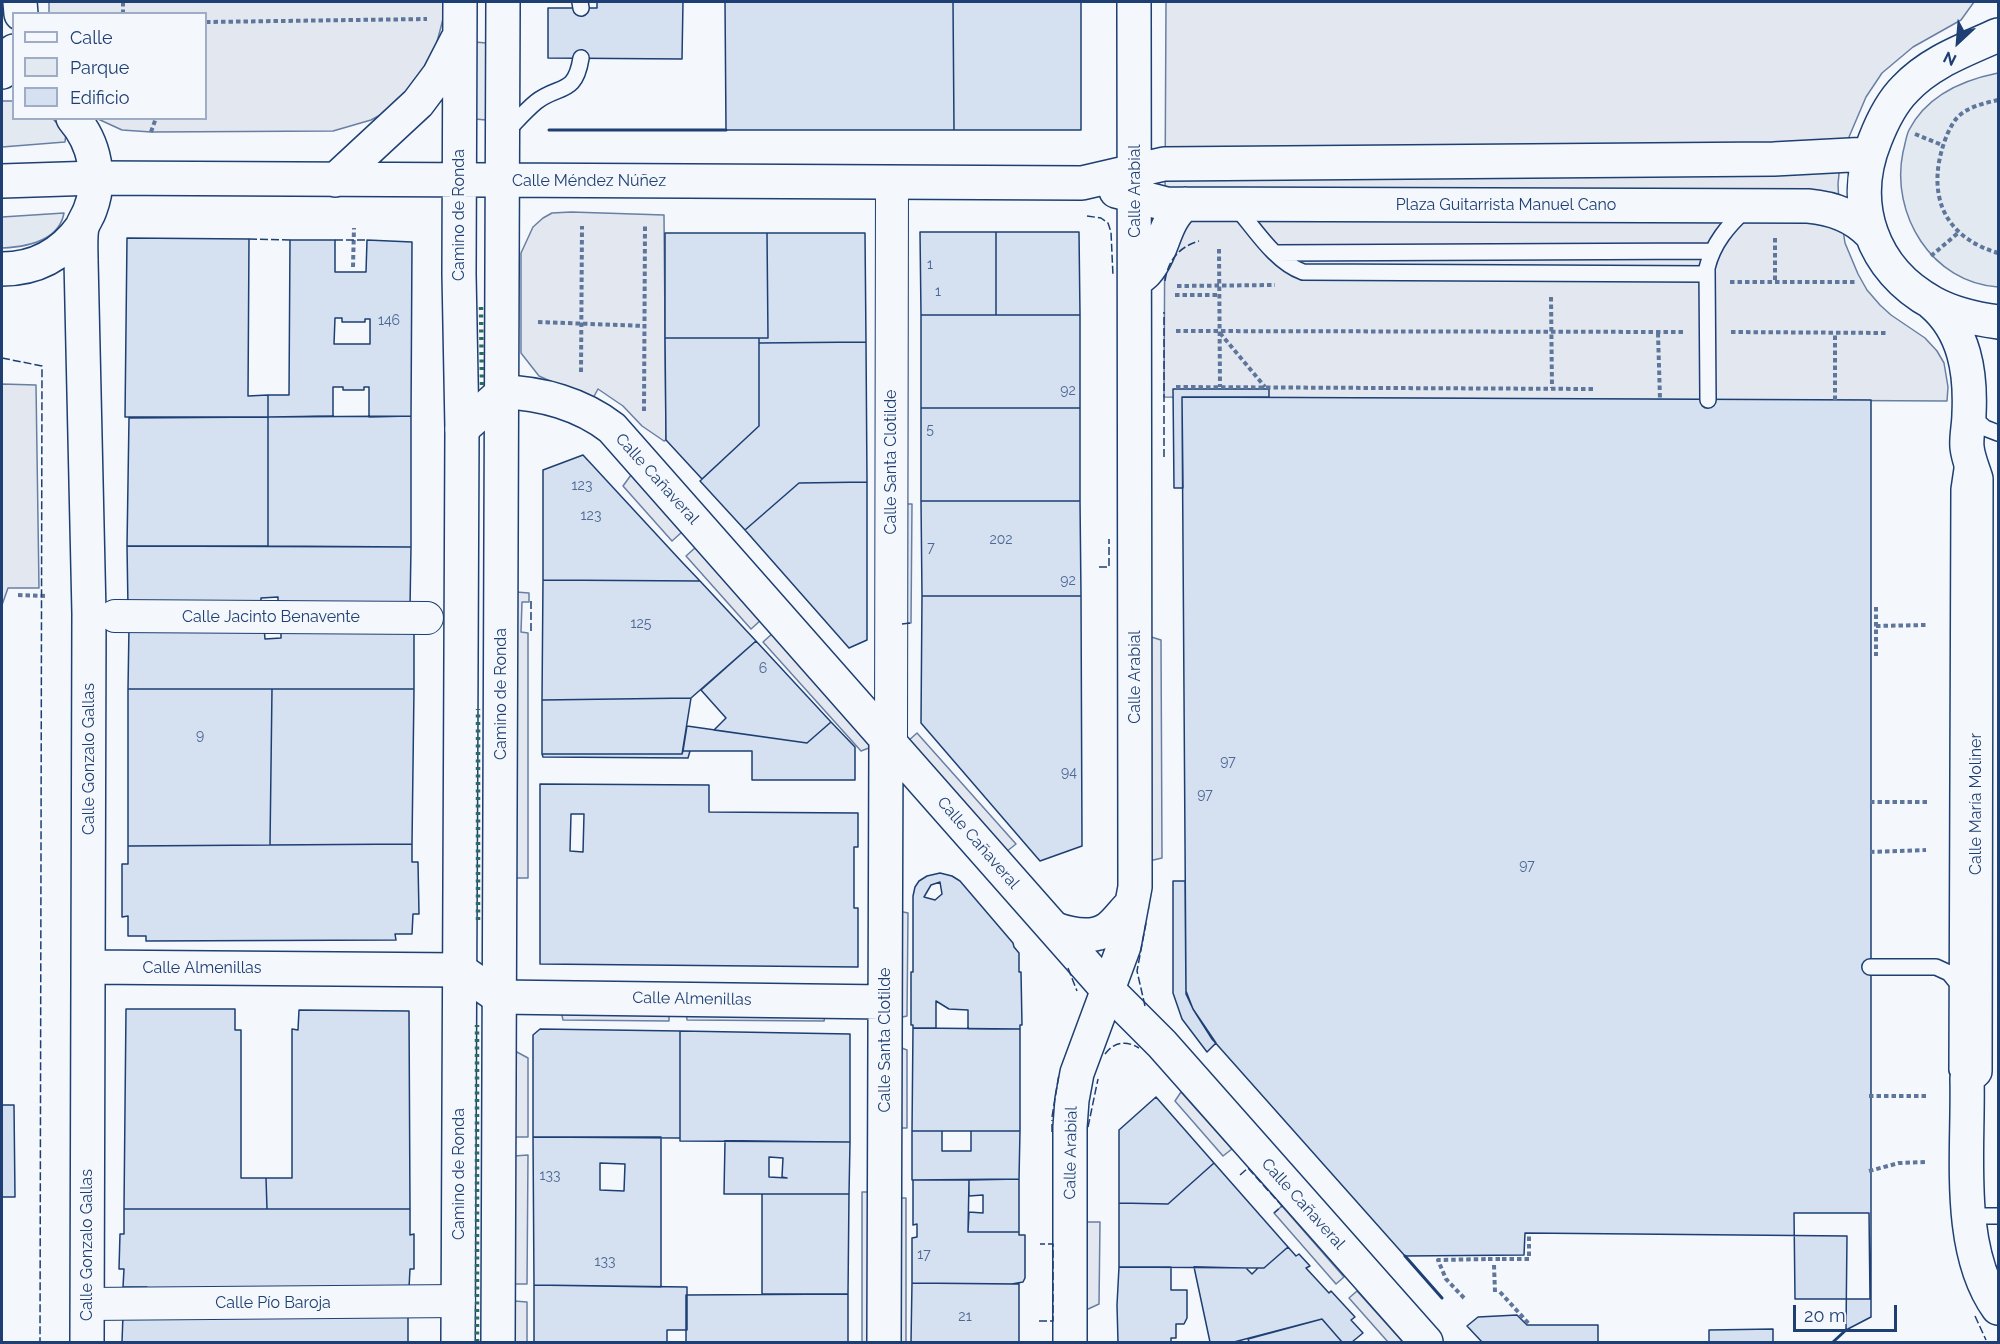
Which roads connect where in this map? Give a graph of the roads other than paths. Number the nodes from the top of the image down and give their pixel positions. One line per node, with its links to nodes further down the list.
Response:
1 (503, 2): 9 (main road, Camino de Ronda)
2 (1134, 2): 17 (main road, Calle Arabial)
3 (451, 19): 12 (main road); 13 (main road, Camino de Ronda)
4 (1998, 35): 10 (main road)
5 (12, 54): 7 (main road)
6 (581, 58): 9 (lane)
7 (2, 72)
8 (74, 120): 11 (main road, Calle Gonzalo Gallas)
9 (503, 135): 14 (main road, Camino de Ronda)
10 (1869, 154): 17 (main road); 22 (main road)
11 (96, 178): 12 (main road, Calle Méndez Núñez); 15 (main road, Calle Méndez Núñez); 21 (main road, Calle Gonzalo Gallas)
12 (335, 180): 13 (main road, Calle Méndez Núñez)
13 (459, 180): 14 (main road, Calle Méndez Núñez); 33 (main road, Camino de Ronda)
14 (504, 180): 16 (main road, Calle Méndez Núñez); 30 (main road, Camino de Ronda)
15 (2, 181)
16 (892, 182): 17 (main road, Calle Méndez Núñez); 38 (street, Calle Santa Clotilde)
17 (1135, 183): 18 (main road, Plaza Guitarrista Manuel Cano); 27 (main road, Calle Arabial)
18 (1185, 204): 20 (main road, Plaza Guitarrista Manuel Cano); 27 (main road)
19 (1752, 204): 20 (main road, Plaza Guitarrista Manuel Cano); 22 (main road, Plaza Guitarrista Manuel Cano); 23 (lane)
20 (1234, 205): 24 (lane)
21 (82, 228): 25 (main road); 44 (main road, Calle Gonzalo Gallas)
22 (1870, 233): 28 (main road)
23 (1713, 251): 24 (lane); 26 (lane)
24 (1275, 253): 26 (lane)
25 (2, 269)
26 (1707, 274): 31 (lane)
27 (1135, 281): 41 (main road, Calle Arabial)
28 (1932, 303): 29 (main road); 32 (main road, Calle María Moliner)
29 (1998, 322)
30 (502, 392): 33 (main road); 38 (main road, Calle Cañaveral); 50 (main road, Camino de Ronda)
31 (1708, 400)
32 (1969, 414): 34 (lane); 35 (main road, Calle María Moliner)
33 (462, 429): 47 (main road, Camino de Ronda)
34 (1998, 433)
35 (1967, 447): 43 (lane); 52 (main road, Calle María Moliner)
36 (116, 616): 37 (street, Calle Jacinto Benavente)
37 (428, 618)
38 (888, 740): 39 (main road, Calle Santa Clotilde); 40 (main road, Calle Cañaveral)
39 (886, 803): 40 (main road); 51 (main road, Calle Santa Clotilde)
40 (958, 820): 42 (main road, Calle Cañaveral)
41 (1132, 904): 42 (main road); 49 (main road, Calle Arabial)
42 (1055, 929): 49 (main road, Calle Cañaveral)
43 (1958, 950): 46 (lane); 48 (lane)
44 (88, 967): 47 (main road, Calle Almenillas); 55 (main road, Calle Gonzalo Gallas)
45 (1870, 967): 46 (lane)
46 (1936, 967): 48 (lane)
47 (460, 970): 50 (main road); 54 (main road, Camino de Ronda)
48 (1958, 984): 52 (lane)
49 (1107, 989): 61 (main road, Calle Arabial); 62 (main road, Calle Cañaveral)
50 (499, 997): 51 (main road, Calle Almenillas); 59 (main road, Camino de Ronda)
51 (885, 1002): 60 (main road, Calle Santa Clotilde)
52 (1967, 1078): 53 (main road, Calle María Moliner)
53 (1983, 1216): 56 (main road, Calle María Moliner)
54 (459, 1301): 55 (street, Calle Pío Baroja); 58 (main road, Camino de Ronda)
55 (87, 1304): 57 (main road, Calle Gonzalo Gallas)
56 (1998, 1308)
57 (87, 1342)
58 (459, 1342)
59 (498, 1342)
60 (884, 1342)
61 (1070, 1342)
62 (1426, 1342)

